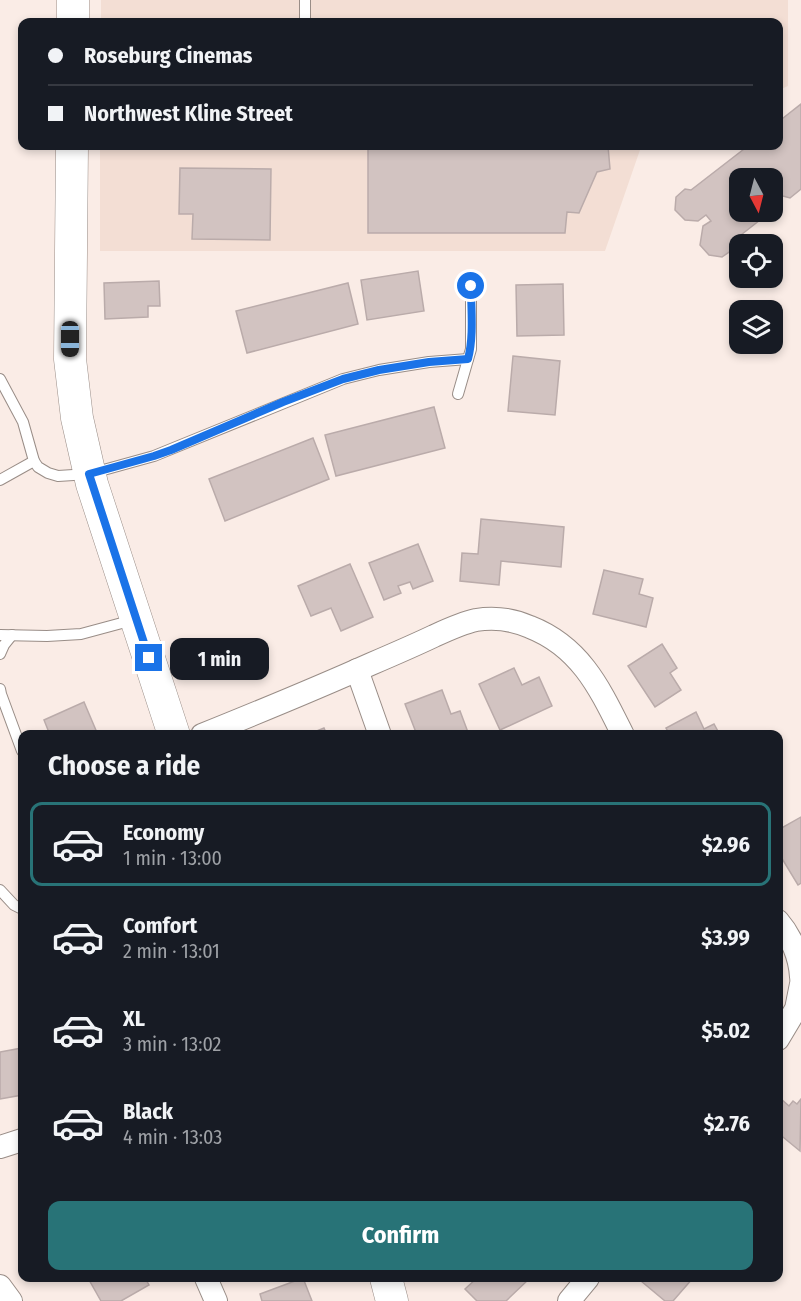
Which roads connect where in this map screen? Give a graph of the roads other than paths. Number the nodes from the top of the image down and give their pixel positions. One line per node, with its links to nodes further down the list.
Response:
1 (73, 0): 3 (street)
2 (305, 0): 4 (lane)
3 (73, 18)
4 (305, 18)
5 (72, 150): 11 (street)
6 (471, 286): 7 (lane)
7 (468, 359): 9 (lane); 11 (lane)
8 (0, 379): 10 (lane)
9 (458, 394)
10 (34, 461): 11 (lane); 12 (lane)
11 (89, 474): 13 (street)
12 (0, 480)
13 (136, 619): 15 (lane); 19 (street)
14 (0, 635): 15 (lane)
15 (12, 635): 16 (lane)
16 (0, 654)
17 (357, 670): 20 (street); 21 (street); 22 (street)
18 (0, 689): 23 (lane)
19 (172, 730)
20 (214, 730)
21 (378, 730)
22 (620, 730)
23 (18, 741)
24 (0, 890): 25 (lane)
25 (18, 907)
26 (783, 926): 27 (street)
27 (801, 977)
28 (801, 984): 29 (street)
29 (783, 1031)
30 (18, 1141): 31 (street)
31 (0, 1147)
32 (208, 1282): 37 (street)
33 (388, 1282): 38 (street)
34 (585, 1282): 39 (street)
35 (0, 1286): 36 (street)
36 (11, 1301)
37 (216, 1301)
38 (392, 1301)
39 (569, 1301)

